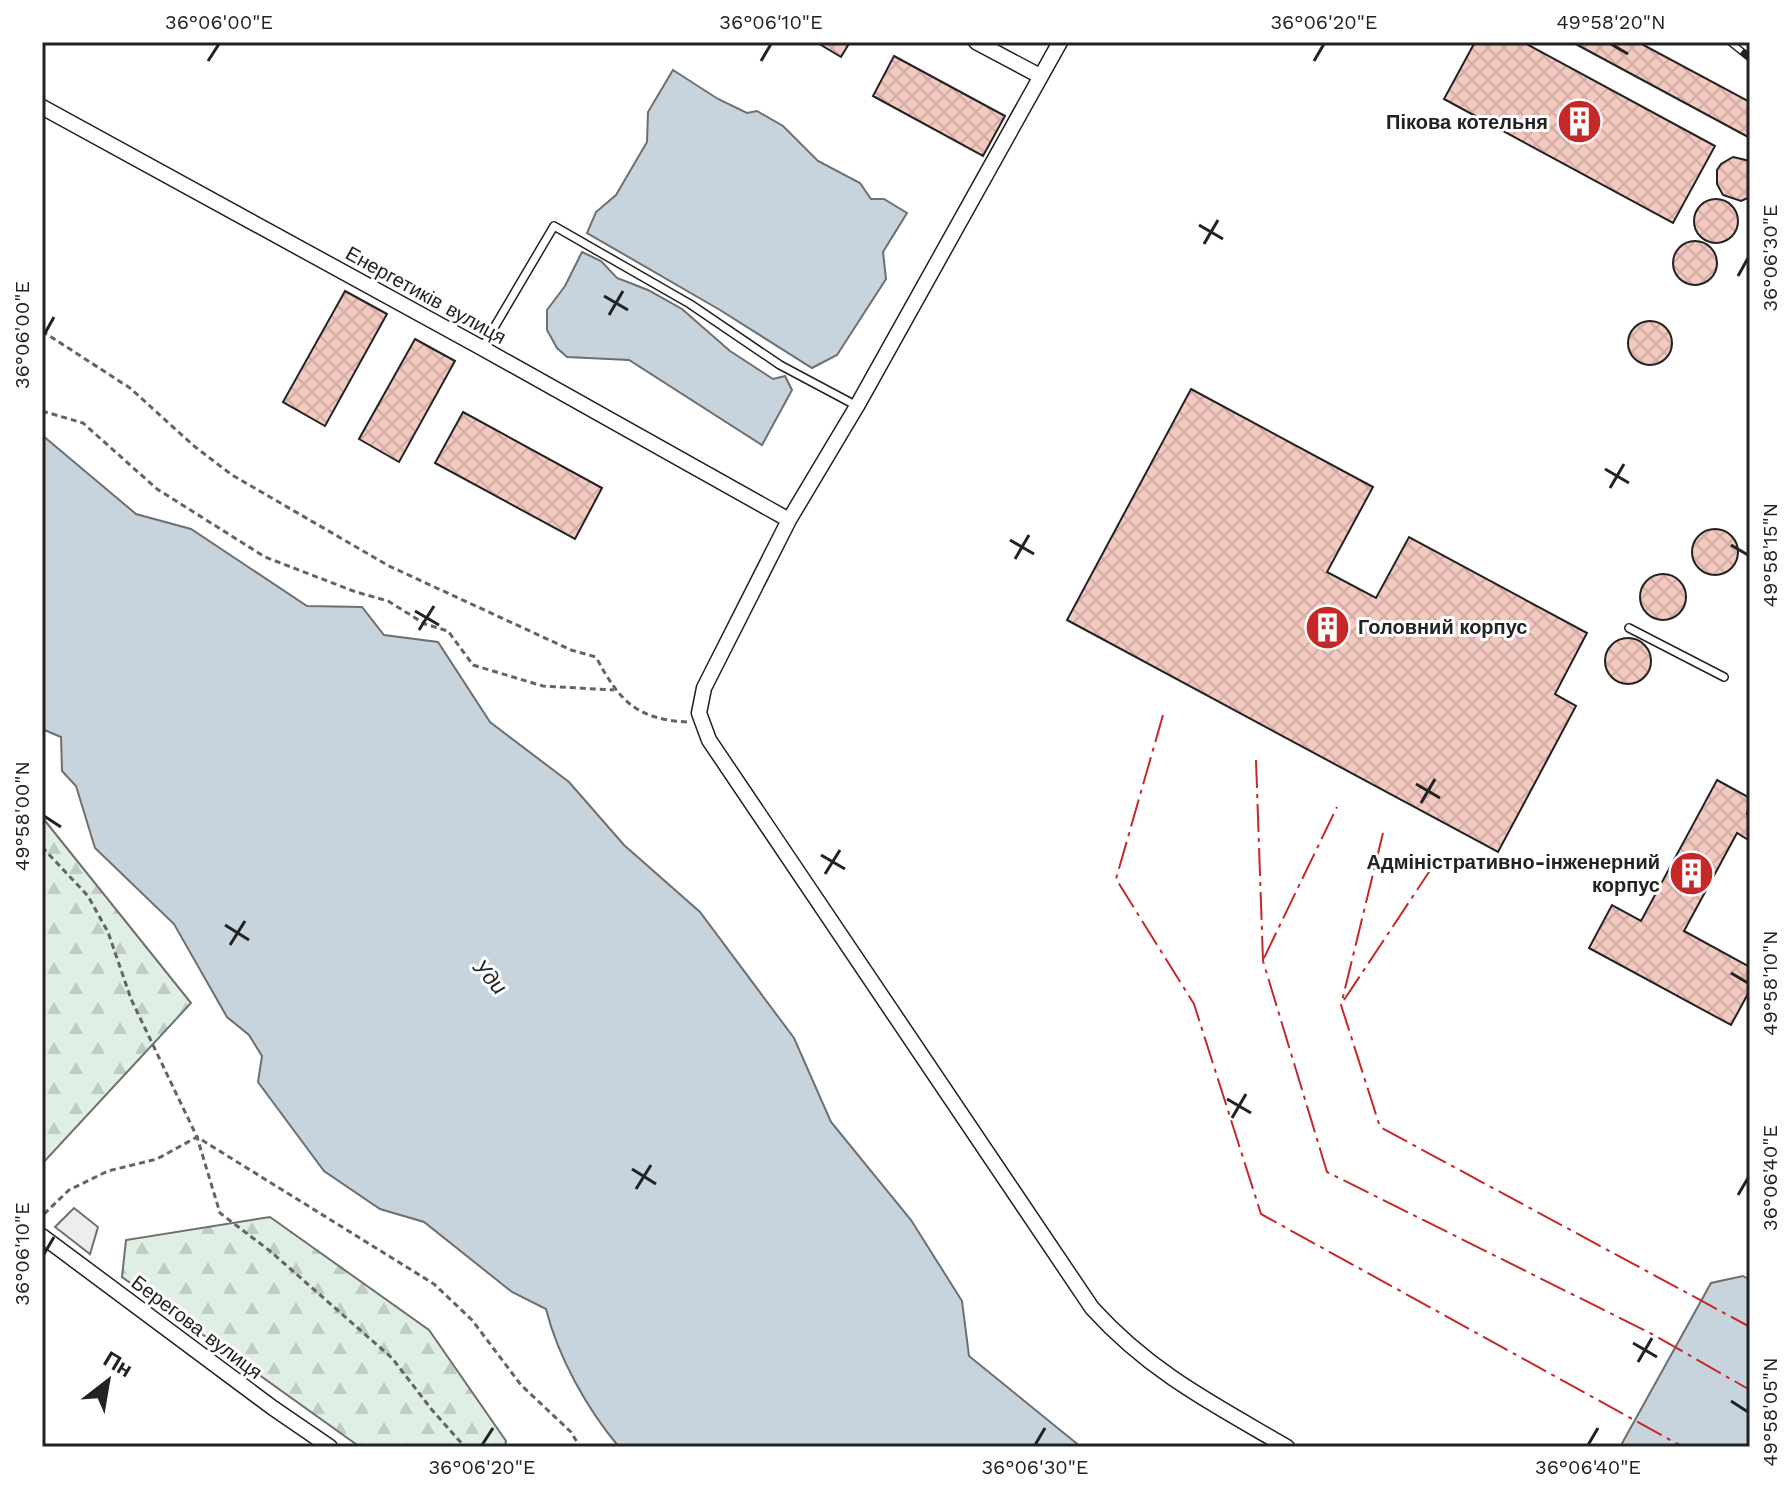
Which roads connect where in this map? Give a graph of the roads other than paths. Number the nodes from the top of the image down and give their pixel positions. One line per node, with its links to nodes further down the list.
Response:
1 (976, 42): 3 (street)
2 (1060, 42): 3 (street)
3 (1040, 76): 6 (street)
4 (42, 107): 5 (street, Енергетиків вулиця)
5 (482, 348): 6 (lane); 7 (street, Енергетиків вулиця)
6 (857, 406): 7 (street)
7 (789, 520): 12 (street)
8 (1629, 628): 9 (lane)
9 (1724, 677)
10 (42, 1236): 11 (street, Берегова вулиця)
11 (330, 1447)
12 (1287, 1447)

